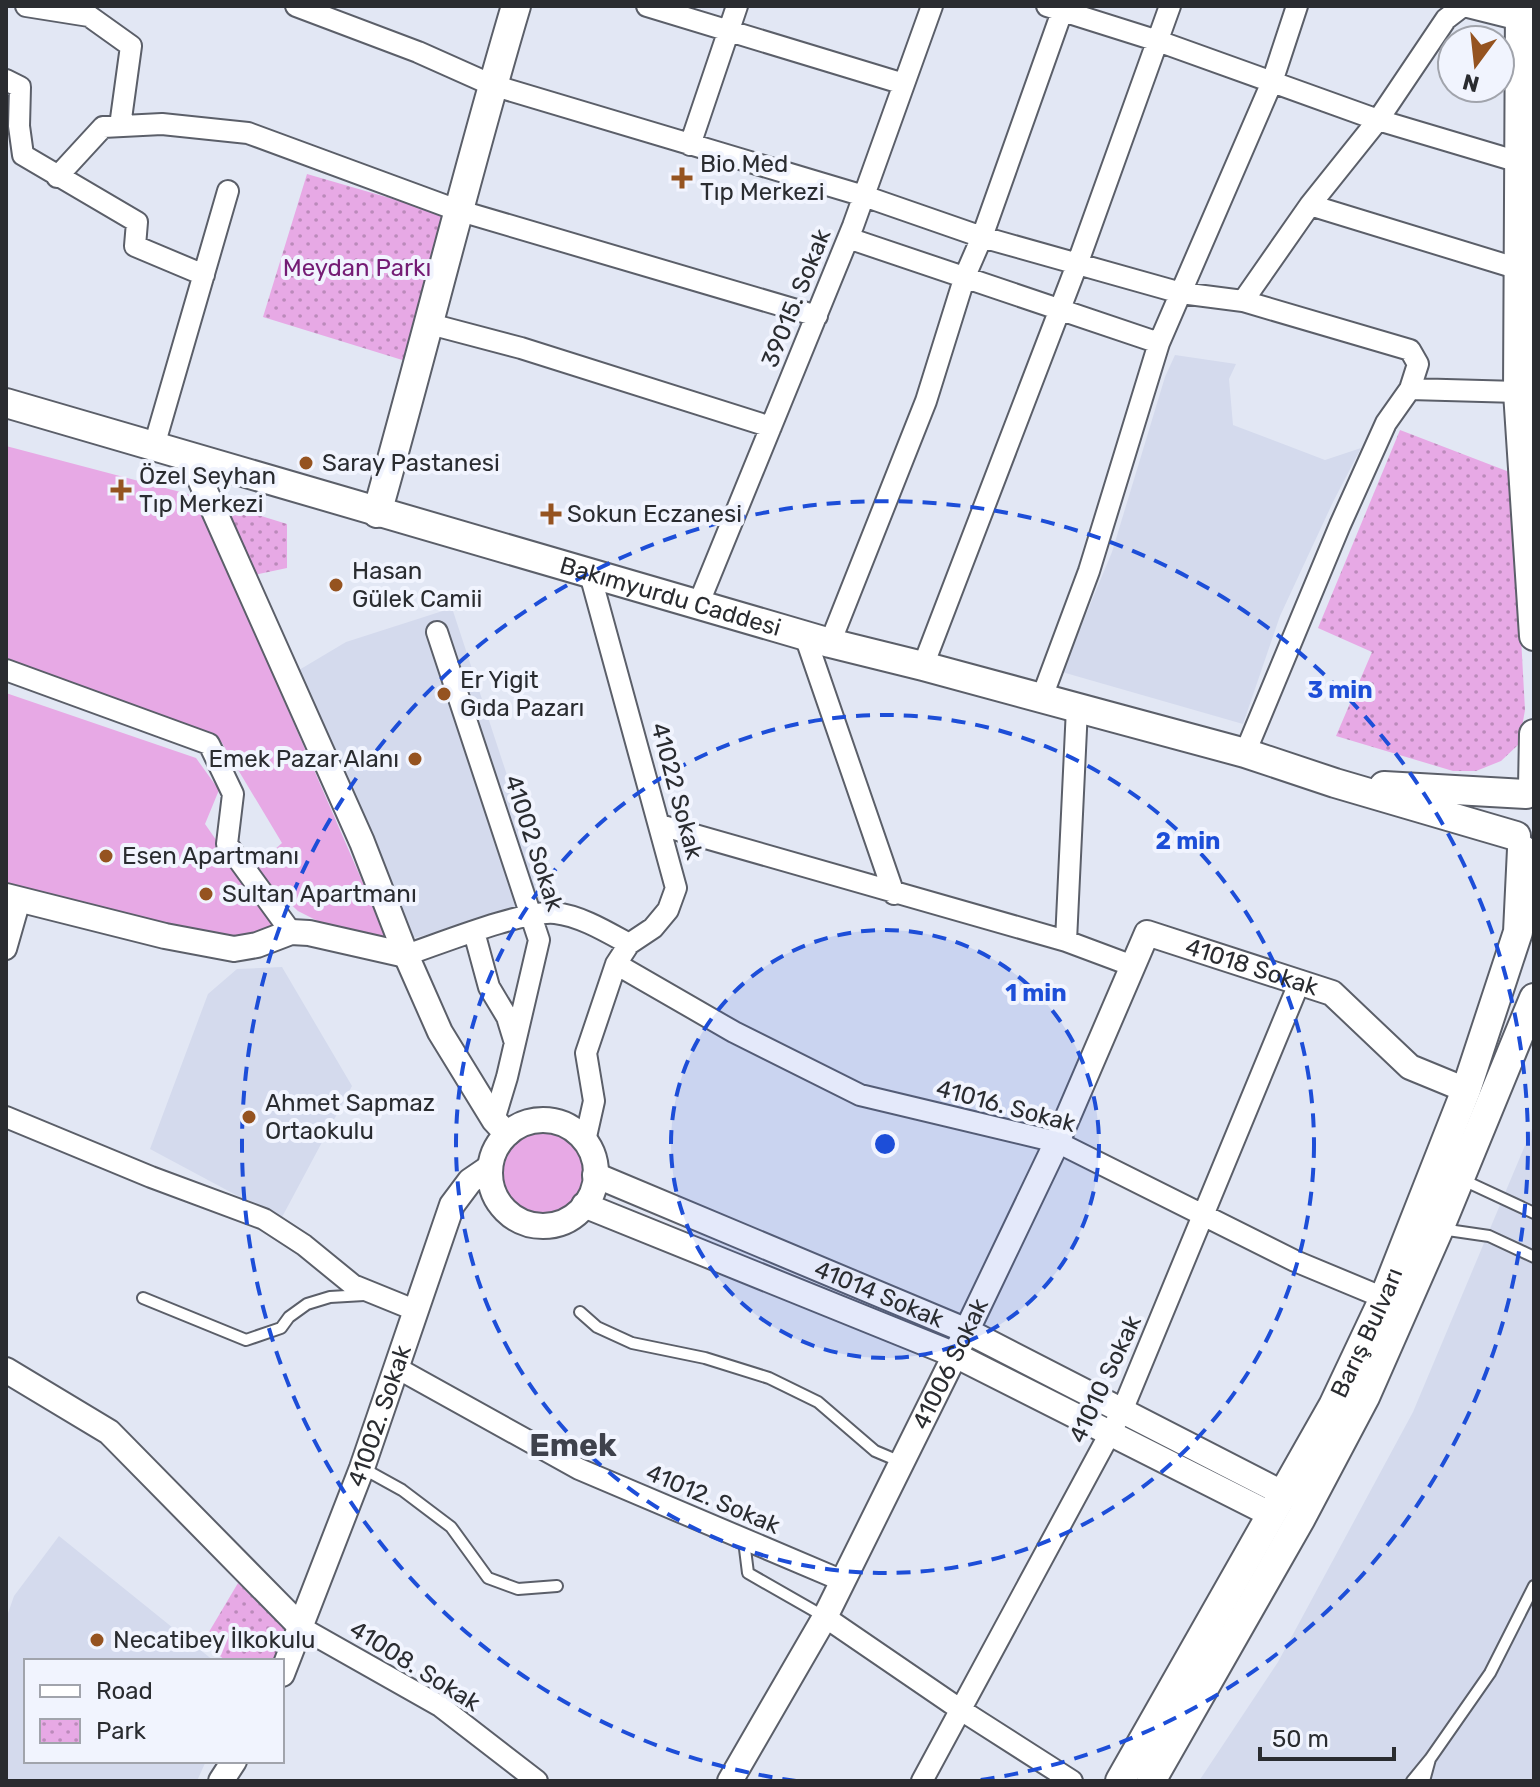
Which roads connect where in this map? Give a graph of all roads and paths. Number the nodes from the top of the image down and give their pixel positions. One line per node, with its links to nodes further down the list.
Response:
1 (26, 6): 19 (street)
2 (296, 6): 17 (street)
3 (516, 6): 17 (main road)
4 (647, 6): 12 (street)
5 (737, 6): 12 (street)
6 (932, 6): 16 (street, 39015. Sokak)
7 (1170, 6): 13 (street)
8 (1297, 6): 15 (street)
9 (1464, 6): 11 (street); 18 (street)
10 (1058, 8): 13 (street); 27 (street)
11 (1520, 13): 21 (main road)
12 (729, 30): 16 (street); 20 (street)
13 (1158, 41): 15 (street); 29 (street)
14 (6, 80): 22 (street)
15 (1272, 82): 18 (street); 33 (street)
16 (904, 84): 24 (street, 39015. Sokak)
17 (492, 85): 20 (street); 26 (main road)
18 (1378, 120): 21 (street); 25 (street)
19 (120, 126): 22 (street); 26 (street)
20 (690, 145): 24 (street)
21 (1519, 162): 30 (main road)
22 (57, 177): 31 (street)
23 (228, 191): 31 (street)
24 (864, 196): 27 (street); 28 (street, 39015. Sokak)
25 (1310, 205): 30 (street); 34 (street)
26 (457, 210): 36 (street); 37 (main road)
27 (982, 237): 29 (street); 32 (street)
28 (848, 238): 32 (street); 36 (street, 39015. Sokak)
29 (1078, 262): 33 (street); 35 (street)
30 (1519, 269): 40 (main road)
31 (204, 275): 43 (street)
32 (965, 276): 35 (street); 50 (street)
33 (1181, 293): 34 (street); 38 (street)
34 (1243, 301): 39 (street)
35 (1060, 309): 38 (street); 51 (street)
36 (817, 316): 42 (street, 39015. Sokak)
37 (430, 324): 42 (street); 45 (main road)
38 (1159, 343): 53 (street)
39 (1410, 389): 40 (street); 56 (street)
40 (1518, 392): 49 (main road)
41 (6, 403): 43 (main road, Bakımyurdu Caddesi)
42 (771, 427): 47 (street, 39015. Sokak)
43 (154, 446): 44 (main road, Bakımyurdu Caddesi)
44 (190, 457): 45 (main road, Bakımyurdu Caddesi); 70 (street)
45 (377, 513): 46 (main road, Bakımyurdu Caddesi)
46 (590, 574): 47 (main road, Bakımyurdu Caddesi); 59 (street, 41022 Sokak)
47 (698, 605): 50 (main road, Bakımyurdu Caddesi)
48 (437, 632): 63 (street, 41002 Sokak)
49 (1534, 636)
50 (818, 640): 51 (main road, Bakımyurdu Caddesi); 61 (street)
51 (923, 666): 53 (main road, Bakımyurdu Caddesi)
52 (6, 670): 64 (street)
53 (1042, 697): 54 (main road, Bakımyurdu Caddesi)
54 (1077, 708): 56 (main road, Bakımyurdu Caddesi); 67 (street)
55 (1534, 734): 58 (main road, Barış Bulvarı)
56 (1245, 753): 57 (main road, Bakımyurdu Caddesi)
57 (1335, 783): 58 (main road, Bakımyurdu Caddesi); 60 (main road, Bakımyurdu Caddesi)
58 (1531, 789): 60 (main road, Barış Bulvarı)
59 (660, 825): 61 (street); 68 (street, 41022 Sokak)
60 (1524, 849): 76 (main road, Barış Bulvarı)
61 (894, 894): 67 (street)
62 (13, 898): 64 (street); 69 (street)
63 (531, 916): 65 (street); 68 (street); 75 (street, 41002 Sokak)
64 (291, 932): 70 (street)
65 (474, 932): 70 (street); 75 (street)
66 (1147, 933): 72 (street, 41006 Sokak); 73 (street, 41018 Sokak)
67 (1066, 941): 72 (street)
68 (629, 944): 71 (street, 41022 Sokak)
69 (6, 949)
70 (406, 955): 78 (street)
71 (616, 964): 79 (street, 41022 Sokak); 80 (street, 41016. Sokak)
72 (1133, 966): 80 (street, 41006 Sokak)
73 (1300, 981): 76 (street, 41018 Sokak); 86 (street, 41010 Sokak)
74 (1534, 998): 83 (main road, Barış Bulvarı)
75 (515, 1043): 78 (street, 41002 Sokak)
76 (1466, 1090): 87 (main road, Barış Bulvarı)
77 (6, 1117): 89 (street)
78 (500, 1127): 79 (street); 81 (street)
79 (585, 1141): 82 (street)
80 (1057, 1142): 86 (street, 41016. Sokak); 94 (street, 41006 Sokak)
81 (489, 1168): 84 (street); 92 (street, 41002. Sokak)
82 (595, 1175): 84 (street); 94 (street, 41014 Sokak)
83 (1459, 1178): 85 (lane); 87 (main road, Barış Bulvarı)
84 (584, 1205): 95 (street, 41014 Sokak)
85 (1534, 1213)
86 (1205, 1215): 91 (street, 41016. Sokak); 98 (street, 41010 Sokak)
87 (1427, 1224): 88 (lane); 91 (main road, Barış Bulvarı); 101 (main road, Barış Bulvarı)
88 (1534, 1257)
89 (378, 1295): 90 (lane); 92 (street)
90 (143, 1298)
91 (1384, 1298): 101 (main road, Barış Bulvarı)
92 (417, 1311): 96 (street, 41002. Sokak)
93 (580, 1312): 99 (lane)
94 (967, 1331): 95 (street, 41006 Sokak); 98 (street, 41014 Sokak)
95 (955, 1355): 98 (street, 41014 Sokak); 99 (street, 41006 Sokak)
96 (397, 1368): 100 (street, 41002. Sokak); 102 (street, 41012. Sokak)
97 (6, 1370): 107 (street)
98 (1117, 1422): 101 (street, 41014 Sokak); 109 (street, 41010 Sokak)
99 (901, 1462): 103 (street, 41006 Sokak)
100 (362, 1468): 104 (lane); 107 (street, 41002. Sokak)
101 (1283, 1507): 115 (main road, Barış Bulvarı); 116 (main road, Barış Bulvarı)
102 (744, 1541): 103 (street, 41012. Sokak); 106 (lane)
103 (843, 1581): 106 (street, 41006 Sokak)
104 (557, 1586)
105 (1534, 1586): 110 (lane)
106 (825, 1617): 109 (street); 112 (street, 41006 Sokak)
107 (302, 1628): 108 (street, 41002. Sokak); 111 (street, 41008. Sokak)
108 (284, 1669)
109 (961, 1710): 113 (street, 41010 Sokak); 114 (street)
110 (1430, 1759): 117 (lane); 118 (lane)
111 (537, 1781)
112 (730, 1781)
113 (922, 1781)
114 (1072, 1781)
115 (1120, 1781)
116 (1151, 1781)
117 (1412, 1781)
118 (1424, 1781)

